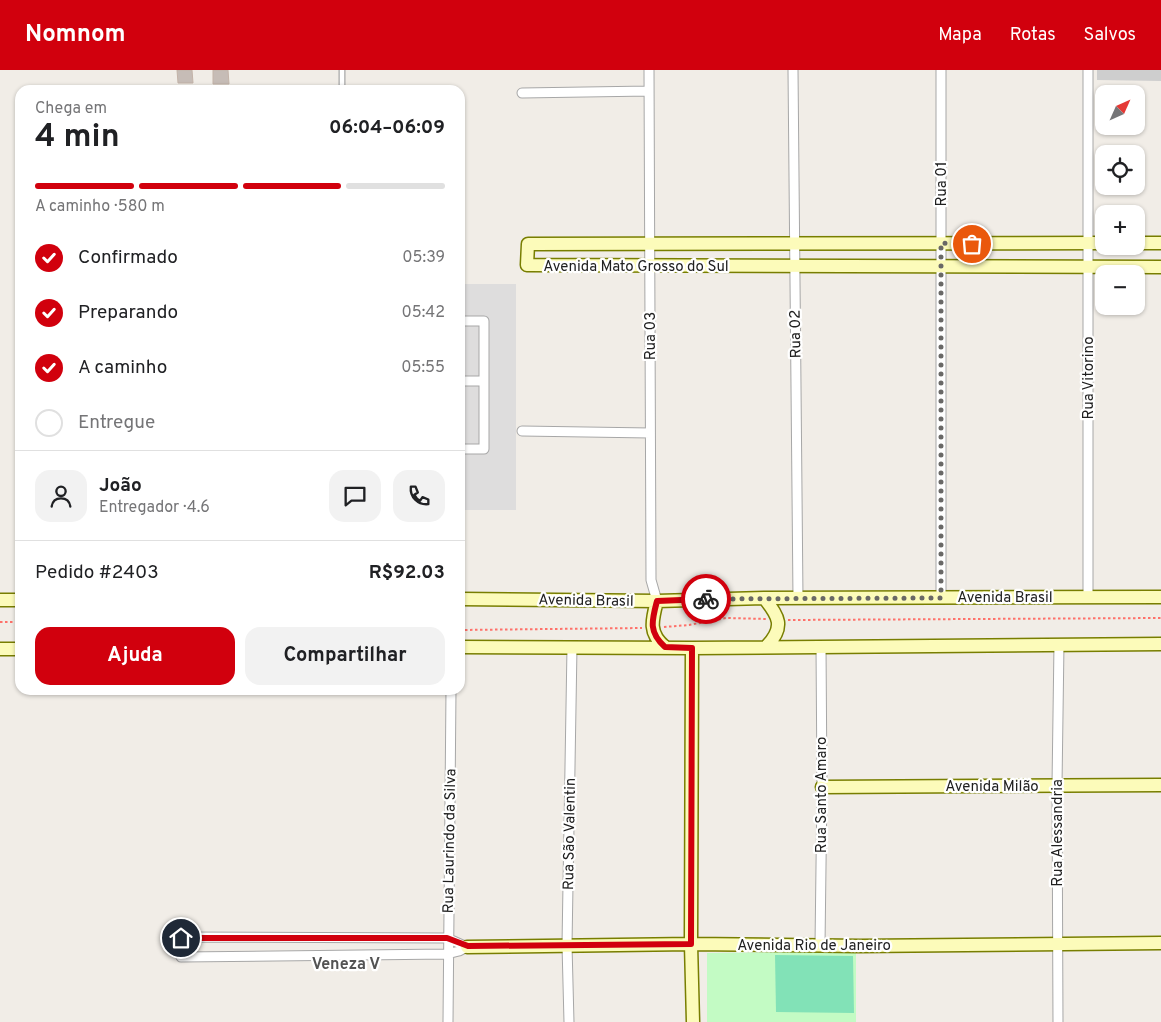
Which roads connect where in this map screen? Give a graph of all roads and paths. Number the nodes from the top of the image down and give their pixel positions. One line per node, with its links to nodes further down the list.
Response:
1 (342, 70): 6 (lane)
2 (649, 70): 7 (street, Rua 03)
3 (793, 70): 15 (street, Rua 02)
4 (941, 70): 9 (street, Rua 01)
5 (1088, 70): 10 (street, Rua Vitorino)
6 (342, 85)
7 (649, 91): 8 (street); 14 (street, Rua 03)
8 (522, 93)
9 (941, 243): 10 (street, Avenida Mato Grosso do Sul); 15 (street, Avenida Mato Grosso do Sul); 18 (street, Rua 01)
10 (1088, 243): 11 (street, Avenida Mato Grosso do Sul); 19 (street, Rua Vitorino)
11 (1095, 243)
12 (1145, 243): 13 (street)
13 (1161, 243)
14 (649, 244): 15 (street, Avenida Mato Grosso do Sul); 16 (street, Rua 03); 16 (street, Avenida Mato Grosso do Sul)
15 (794, 244): 17 (street, Rua 02)
16 (650, 266): 17 (street, Avenida Mato Grosso do Sul); 25 (street, Rua 03)
17 (795, 267): 18 (street, Avenida Mato Grosso do Sul); 30 (street, Rua 02)
18 (941, 267): 19 (street, Avenida Mato Grosso do Sul); 31 (street, Rua 01)
19 (1088, 267): 20 (street, Avenida Mato Grosso do Sul); 27 (street, Rua Vitorino)
20 (1161, 267)
21 (465, 321): 23 (street)
22 (465, 381): 23 (street)
23 (484, 381): 26 (street)
24 (522, 431): 25 (street)
25 (650, 433): 35 (street, Rua 03)
26 (465, 449)
27 (1088, 597): 28 (street, Avenida Brasil); 31 (street, Avenida Brasil)
28 (1161, 597)
29 (764, 598): 30 (street, Avenida Brasil); 35 (street, Avenida Brasil); 37 (street)
30 (798, 598): 31 (street, Avenida Brasil)
31 (941, 598)
32 (465, 599): 35 (street, Avenida Brasil)
33 (0, 600): 34 (street)
34 (15, 600)
35 (657, 601): 40 (street)
36 (1161, 618): 37 (path)
37 (778, 620): 40 (path); 44 (street)
38 (0, 622): 39 (path)
39 (15, 622)
40 (653, 628): 41 (path); 48 (street)
41 (465, 630)
42 (1059, 644): 43 (street); 45 (street); 54 (street, Rua Alessandria)
43 (1161, 644)
44 (767, 646): 45 (street); 49 (street)
45 (821, 646): 55 (street, Rua Santo Amaro)
46 (465, 647): 47 (street)
47 (572, 647): 48 (street); 60 (street, Rua São Valentin)
48 (665, 647): 49 (street)
49 (692, 648): 59 (street)
50 (0, 649): 51 (street)
51 (15, 649)
52 (451, 695): 56 (street, Rua Laurindo da Silva)
53 (1161, 785): 54 (street, Avenida Milão)
54 (1057, 786): 55 (street, Avenida Milão); 57 (street, Rua Alessandria)
55 (822, 787): 61 (street, Rua Santo Amaro)
56 (447, 938): 62 (street, Avenida Rio de Janeiro); 63 (street, Rua Laurindo da Silva); 63 (street, Avenida Rio de Janeiro)
57 (1058, 943): 58 (street, Avenida Rio de Janeiro); 61 (street, Avenida Rio de Janeiro); 67 (street, Rua Alessandria)
58 (1161, 943)
59 (691, 944): 60 (street, Avenida Rio de Janeiro); 61 (street, Avenida Rio de Janeiro); 66 (street)
60 (567, 945): 62 (street, Avenida Rio de Janeiro); 65 (street, Rua São Valentin)
61 (820, 945)
62 (468, 946): 63 (street, Avenida Rio de Janeiro)
63 (447, 954): 64 (street, Rua Laurindo da Silva)
64 (448, 1022)
65 (569, 1022)
66 (692, 1022)
67 (1058, 1022)

